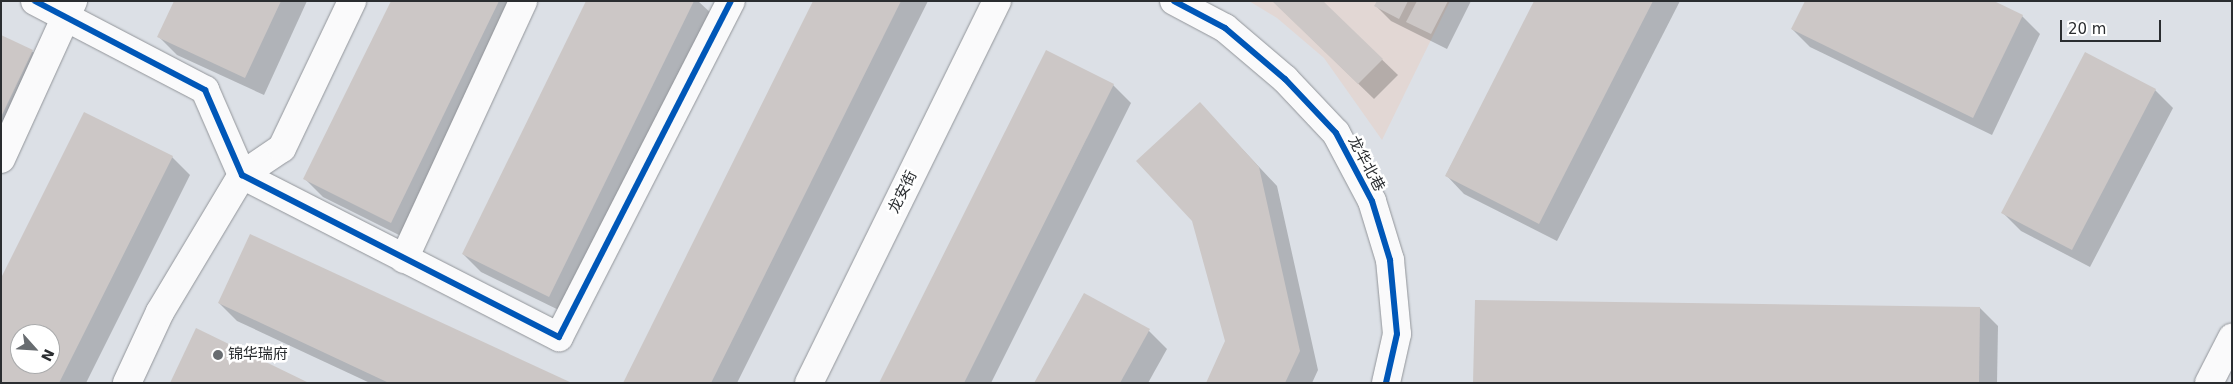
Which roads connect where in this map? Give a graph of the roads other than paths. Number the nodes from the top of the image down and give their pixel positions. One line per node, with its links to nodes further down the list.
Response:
1 (35, 1): 7 (street)
2 (352, 1): 9 (street)
3 (523, 1): 10 (street)
4 (731, 1): 10 (street)
5 (997, 1): 13 (street, 龙安街)
6 (1174, 1): 14 (street, 龙华北巷)
7 (70, 8): 8 (street); 9 (street)
8 (1, 159)
9 (242, 175): 10 (street); 12 (street)
10 (404, 259)
11 (2232, 338): 15 (street)
12 (127, 383)
13 (809, 383)
14 (1386, 383)
15 (2209, 383)

